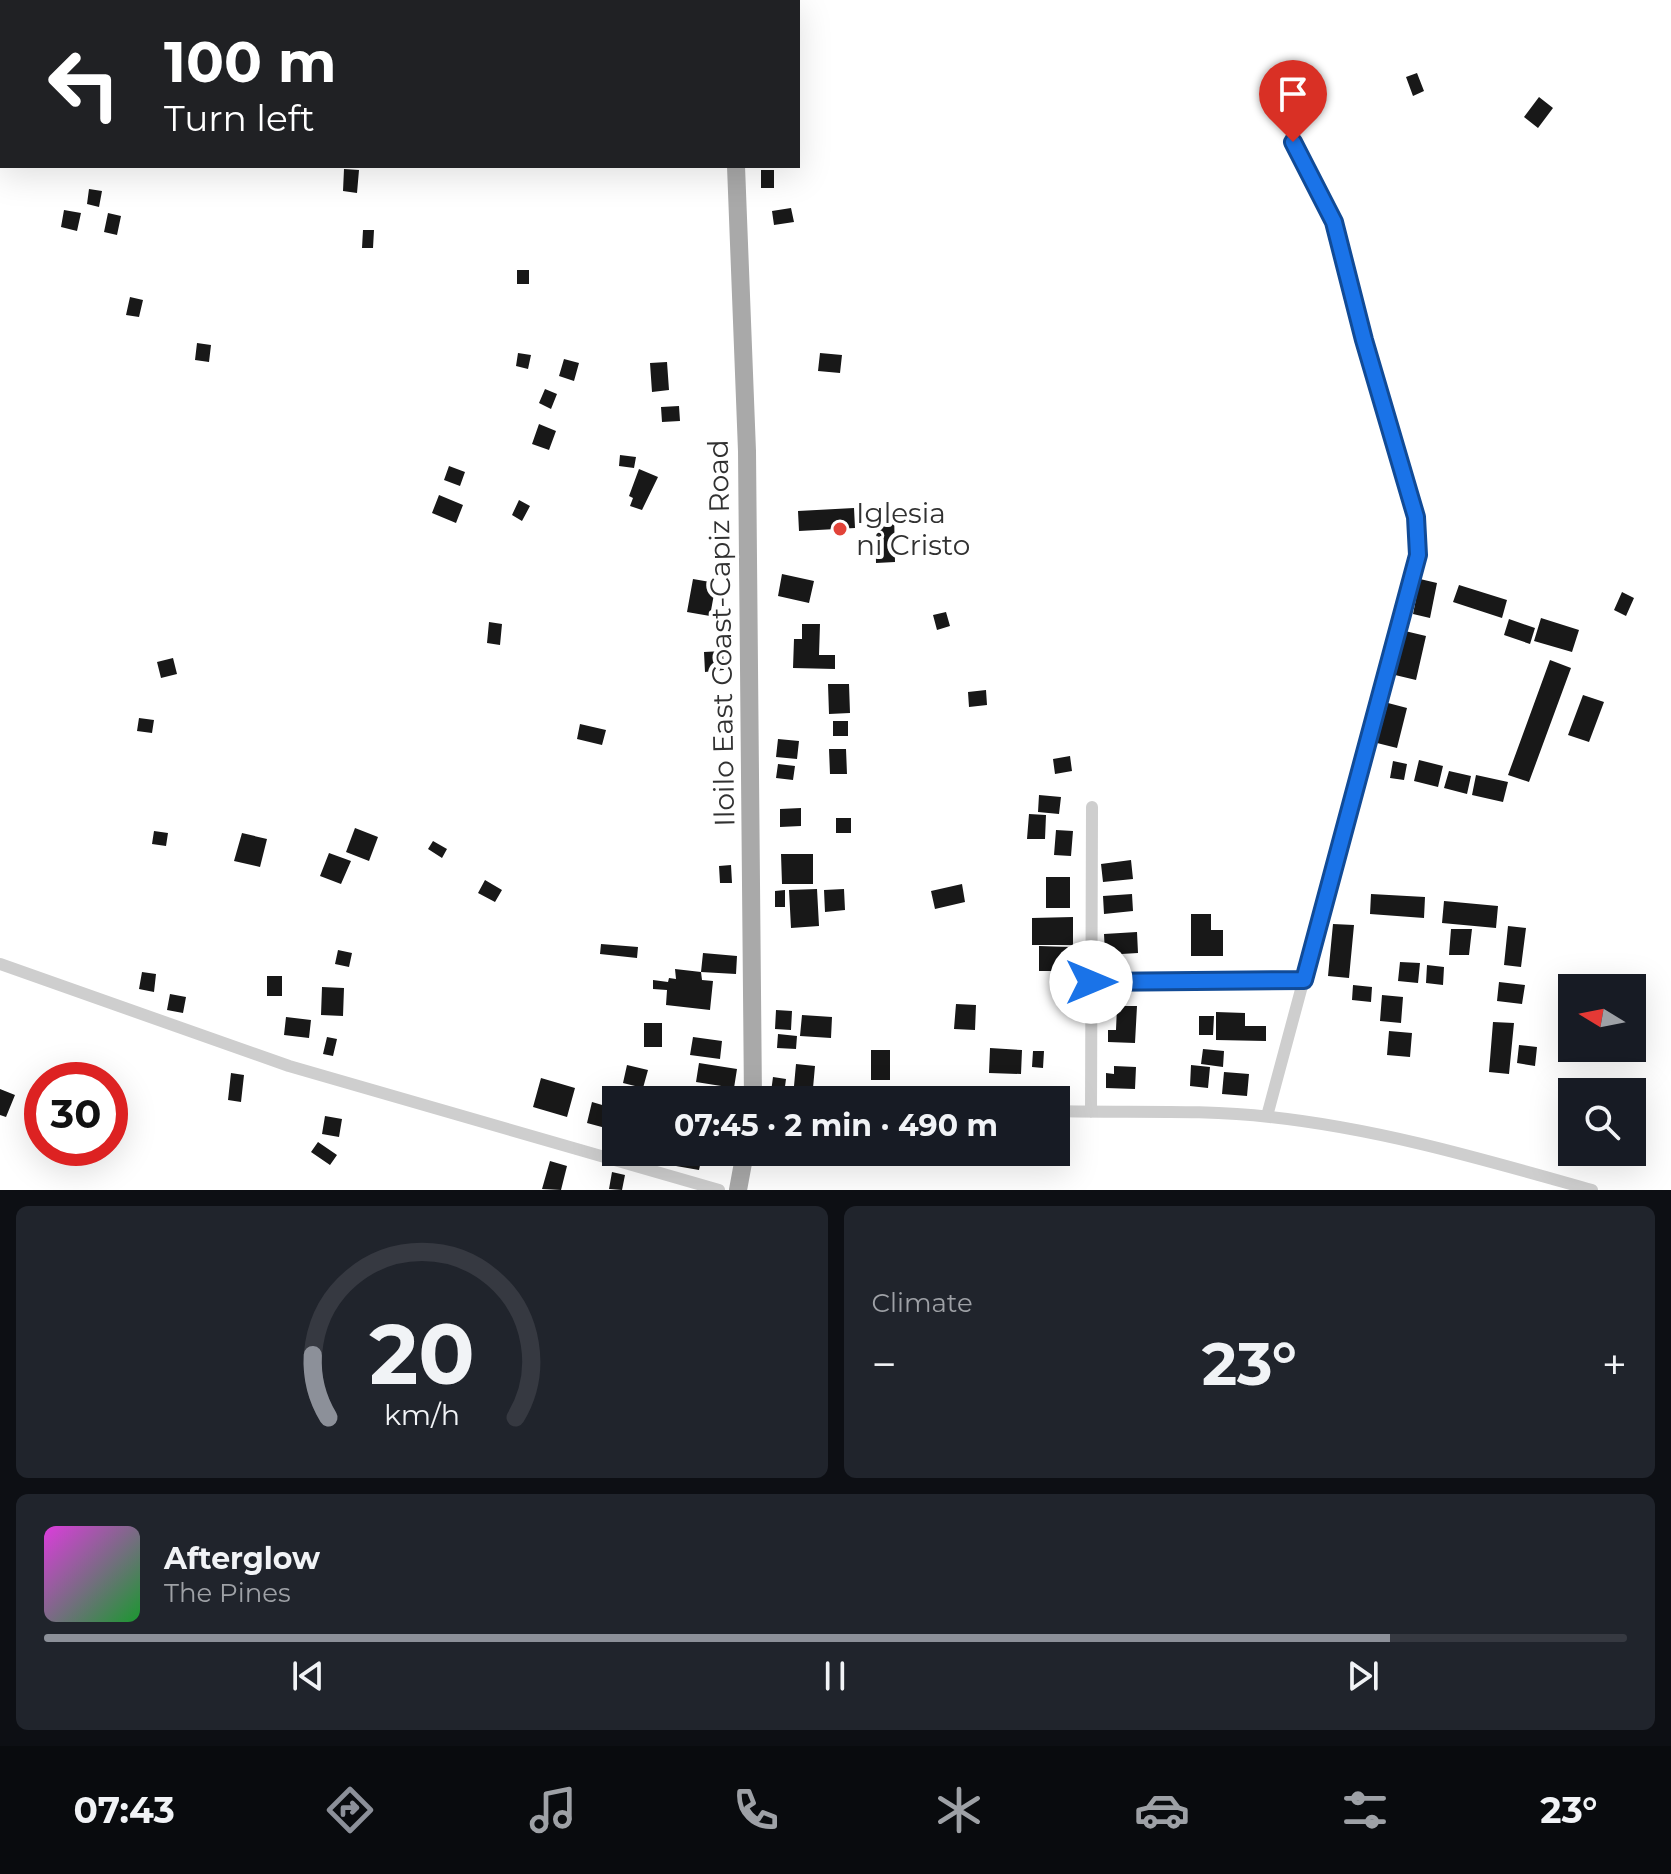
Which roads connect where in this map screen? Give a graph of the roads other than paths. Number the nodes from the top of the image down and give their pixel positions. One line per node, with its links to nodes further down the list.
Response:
1 (1293, 142): 5 (street)
2 (736, 168): 7 (main road, Iloilo East Coast-Capiz Road)
3 (1092, 807): 6 (street)
4 (0, 964): 12 (street)
5 (1304, 980): 6 (street); 10 (street)
6 (1091, 982): 9 (street)
7 (753, 1086)
8 (1070, 1111): 9 (street)
9 (1091, 1112): 10 (street)
10 (1267, 1116): 14 (street)
11 (742, 1166): 13 (main road)
12 (719, 1190)
13 (738, 1190)
14 (1592, 1190)

